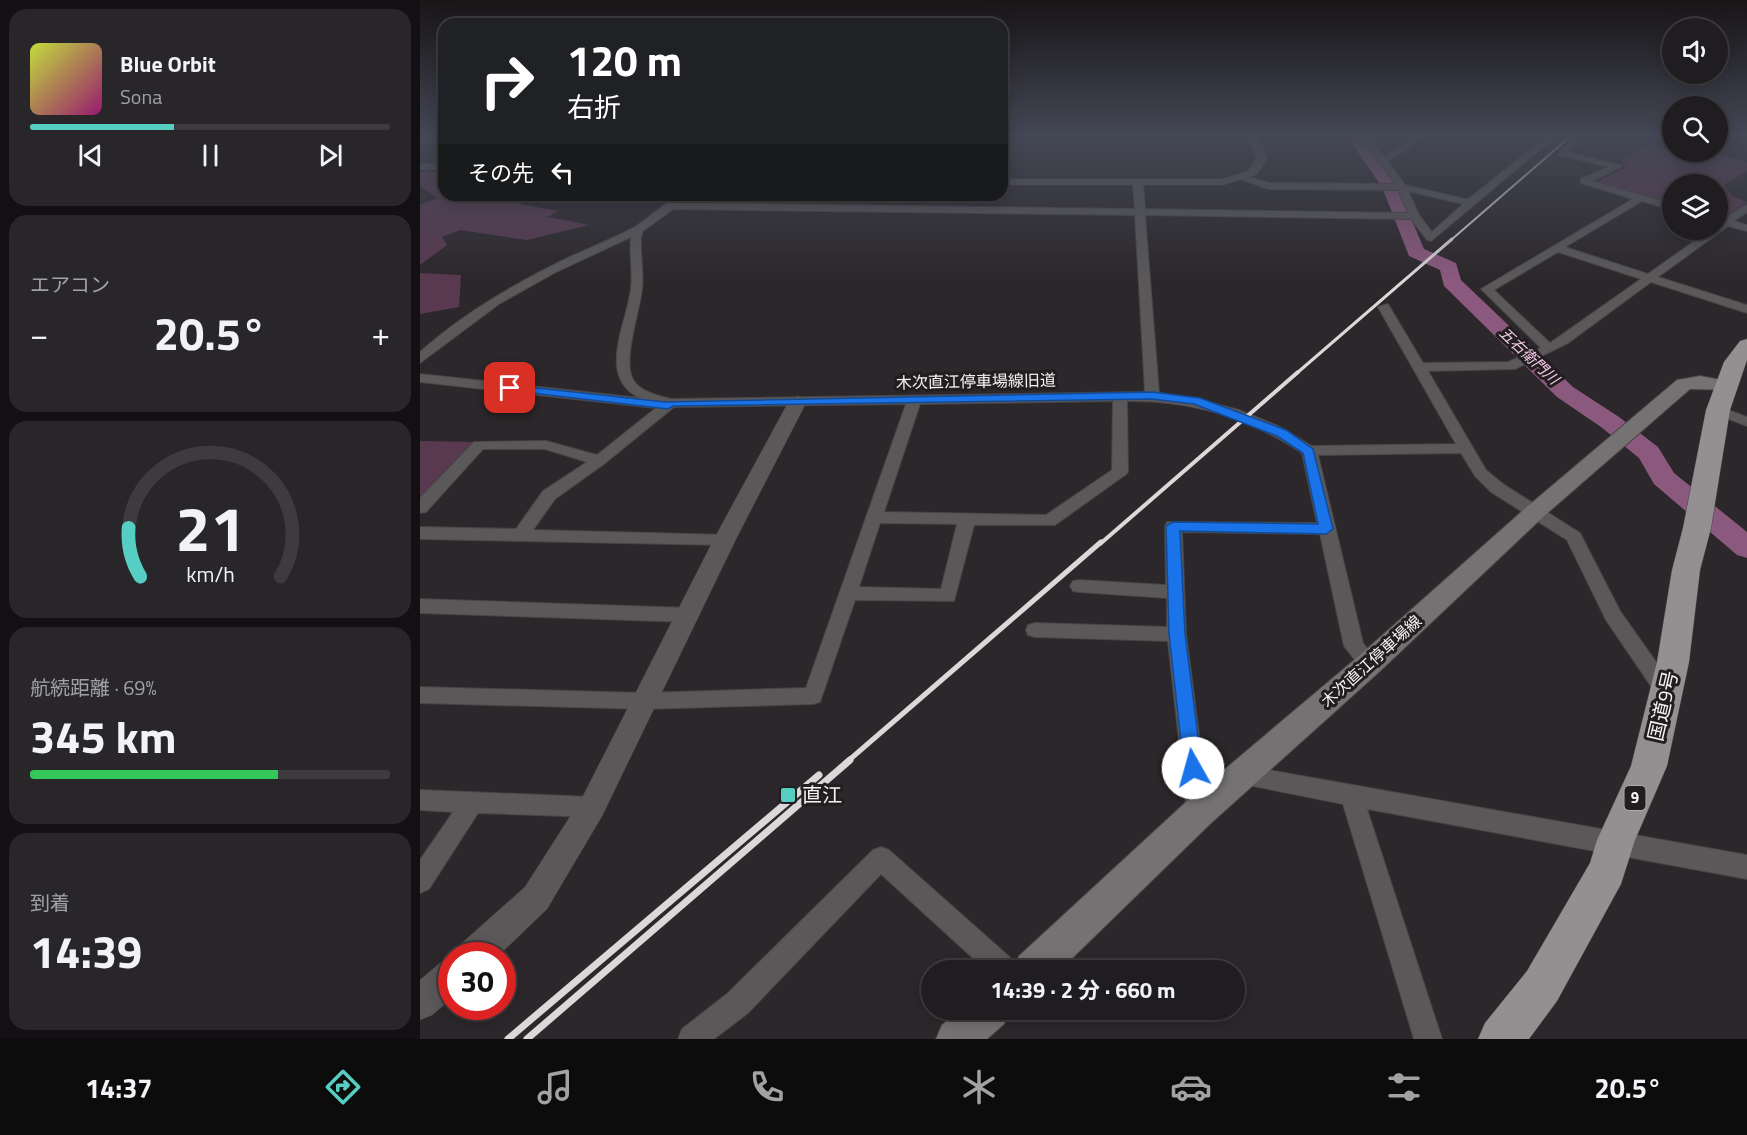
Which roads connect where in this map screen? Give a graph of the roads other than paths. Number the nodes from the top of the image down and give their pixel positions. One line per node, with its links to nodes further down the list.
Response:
1 (1103, 183): 7 (street)
2 (1201, 183): 7 (street)
3 (1260, 183): 8 (street)
4 (1400, 183): 8 (street)
5 (1494, 183): 11 (street)
6 (1592, 183): 9 (street)
7 (1138, 184): 15 (street)
8 (1402, 187): 11 (street); 16 (street)
9 (1641, 198): 12 (street); 22 (street)
10 (677, 201): 13 (street)
11 (1473, 201): 16 (street)
12 (1662, 204)
13 (669, 206): 15 (street); 20 (street)
14 (1747, 207): 17 (street)
15 (1140, 211): 16 (street); 33 (street)
16 (1414, 216)
17 (1728, 219)
18 (1728, 226): 19 (street)
19 (1747, 228)
20 (638, 230): 28 (street); 36 (street, 木次直江停車場線旧道)
21 (1700, 240): 23 (street)
22 (1557, 248): 23 (street); 27 (street)
23 (1651, 278): 25 (street); 27 (street)
24 (1384, 306): 29 (street)
25 (1747, 309)
26 (1747, 345): 31 (highway, 国道9号 / 9)
27 (1549, 349): 29 (street)
28 (420, 359)
29 (1418, 367): 39 (street)
30 (420, 378): 36 (street)
31 (1725, 386): 37 (highway, 国道9号 / 9); 43 (main road, 木次直江停車場線)
32 (1120, 396): 33 (street, 木次直江停車場線旧道); 34 (street, 木次直江停車場線旧道); 45 (street)
33 (1152, 396): 40 (street, 木次直江停車場線旧道)
34 (914, 400): 35 (street, 木次直江停車場線旧道); 44 (street)
35 (798, 401): 36 (street, 木次直江停車場線旧道); 49 (street)
36 (669, 404): 41 (street)
37 (1718, 411): 38 (street); 58 (highway, 国道9号 / 9)
38 (1747, 422)
39 (1464, 448): 40 (street); 43 (street)
40 (1309, 451): 46 (street)
41 (599, 461): 42 (street); 48 (street)
42 (420, 508)
43 (1536, 511): 57 (main road, 木次直江停車場線); 58 (street)
44 (874, 517): 45 (street); 52 (street)
45 (967, 519): 52 (street)
46 (1326, 529): 51 (street); 57 (street)
47 (420, 533): 48 (street)
48 (520, 536): 49 (street)
49 (725, 539): 54 (street)
50 (1079, 586): 51 (street)
51 (1176, 591): 56 (street)
52 (849, 593): 60 (street)
53 (420, 606): 54 (street)
54 (689, 615): 60 (street)
55 (1035, 630): 56 (street)
56 (1177, 634): 66 (street)
57 (1369, 664): 61 (main road, 木次直江停車場線)
58 (1666, 692): 67 (highway, 国道9号 / 9)
59 (420, 695): 60 (street)
60 (644, 701): 65 (street)
61 (1241, 775): 62 (street); 66 (main road, 木次直江停車場線)
62 (1352, 797): 67 (street); 78 (street)
63 (420, 800): 64 (street)
64 (472, 802): 65 (street); 69 (street)
65 (592, 807): 70 (street)
66 (1198, 813): 72 (main road, 木次直江停車場線)
67 (1616, 840): 68 (street); 79 (highway, 国道9号 / 9)
68 (1747, 867)
69 (420, 881)
70 (488, 942)
71 (994, 960): 76 (street)
72 (1044, 960)
73 (438, 987): 74 (street)
74 (420, 1003)
75 (978, 1020): 77 (main road)
76 (692, 1039)
77 (956, 1039)
78 (1428, 1039)
79 (1501, 1039)

